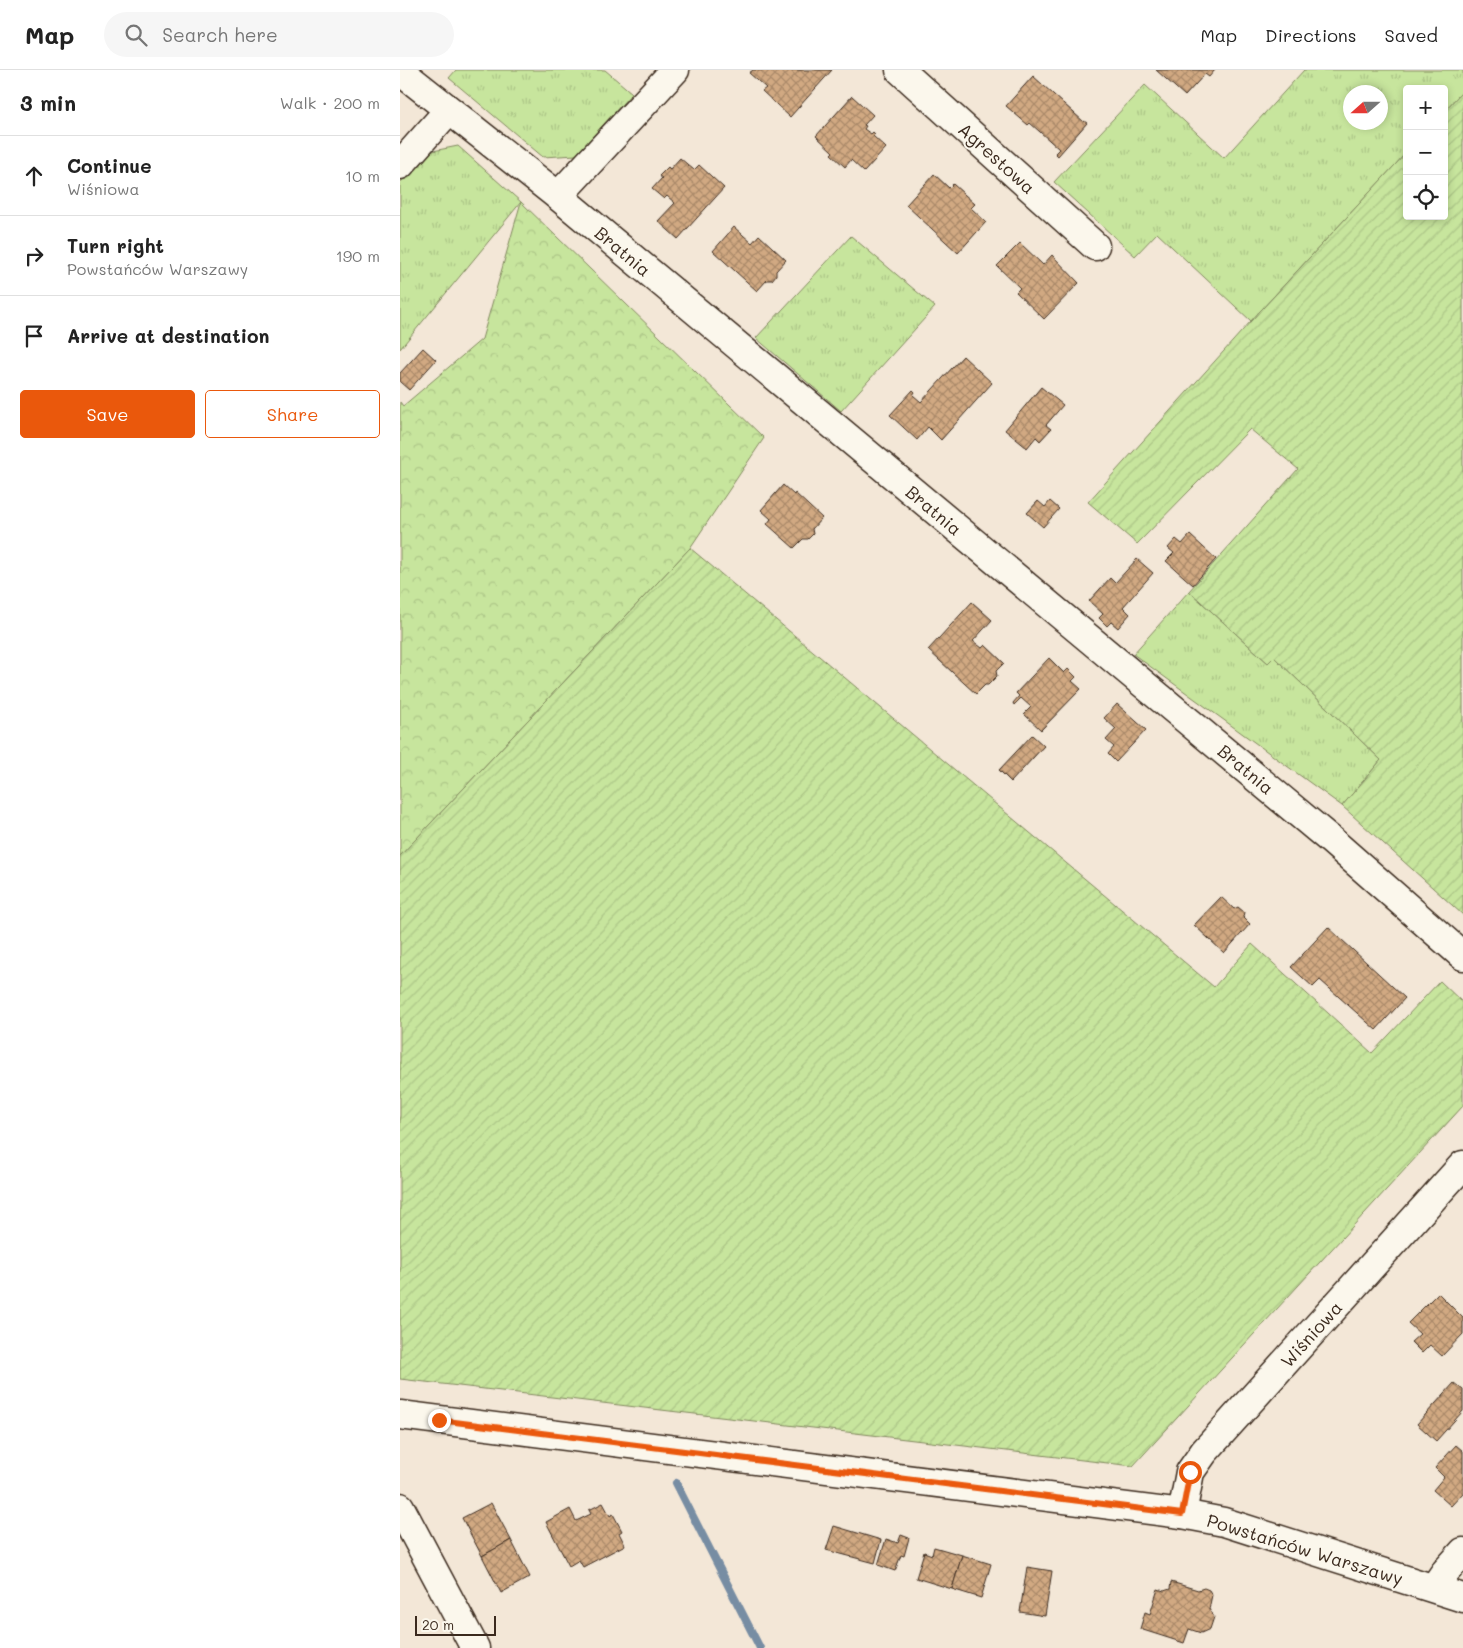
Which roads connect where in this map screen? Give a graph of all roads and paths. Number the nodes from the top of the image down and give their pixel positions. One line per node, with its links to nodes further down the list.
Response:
1 (675, 70): 6 (street)
2 (900, 70): 7 (street, Agrestowa)
3 (400, 72): 4 (street, Bratnia)
4 (448, 111): 5 (street); 6 (street, Bratnia)
5 (400, 165)
6 (558, 196): 8 (street, Bratnia)
7 (1095, 246)
8 (1463, 956)
9 (1463, 1165): 12 (street, Wiśniowa)
10 (400, 1415): 12 (street, Powstańców Warszawy)
11 (400, 1507): 16 (street)
12 (1182, 1514): 14 (street, Powstańców Warszawy)
13 (1463, 1552): 14 (street)
14 (1434, 1588): 15 (street, Powstańców Warszawy)
15 (1463, 1598)
16 (475, 1648)

